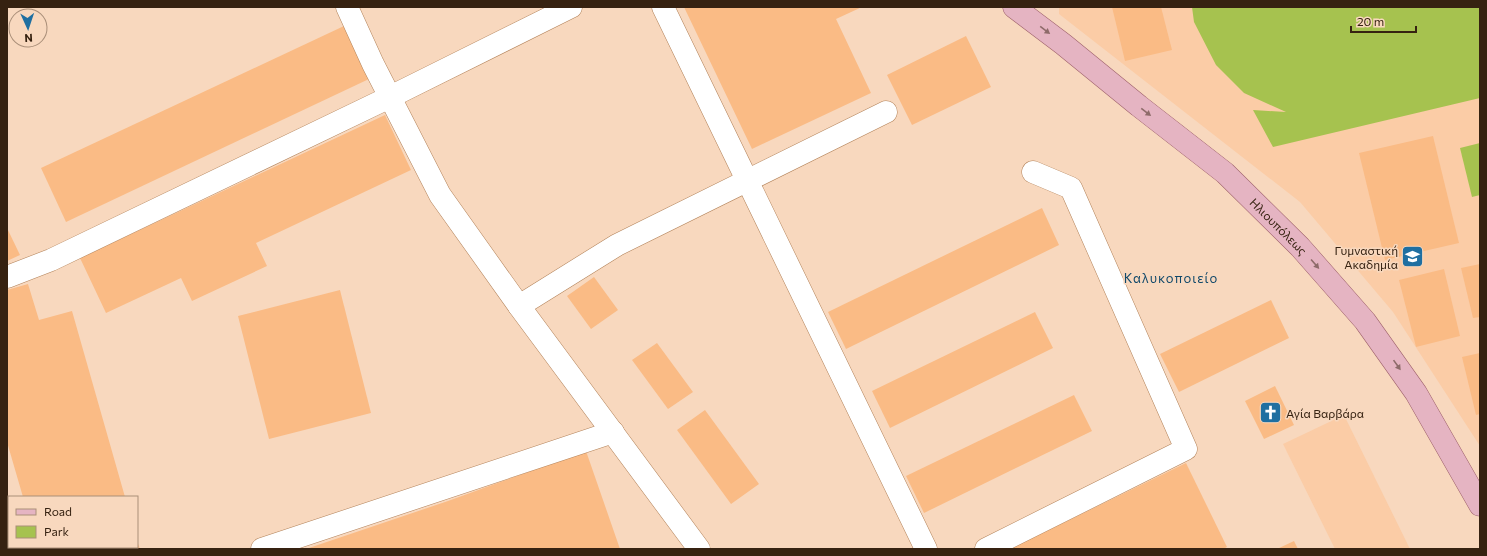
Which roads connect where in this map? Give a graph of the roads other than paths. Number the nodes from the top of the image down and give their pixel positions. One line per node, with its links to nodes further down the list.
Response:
1 (348, 7): 5 (lane)
2 (571, 7): 5 (lane)
3 (663, 7): 8 (lane)
4 (1014, 7): 12 (main road, Ηλιουπόλεως, one-way to 12)
5 (390, 97): 9 (lane); 10 (lane)
6 (886, 112): 8 (lane)
7 (1033, 172): 16 (lane)
8 (746, 181): 10 (lane); 15 (lane)
9 (7, 277)
10 (519, 306): 11 (lane)
11 (613, 432): 13 (lane); 14 (lane)
12 (1480, 505)
13 (262, 549)
14 (699, 549)
15 (926, 549)
16 (986, 549)

